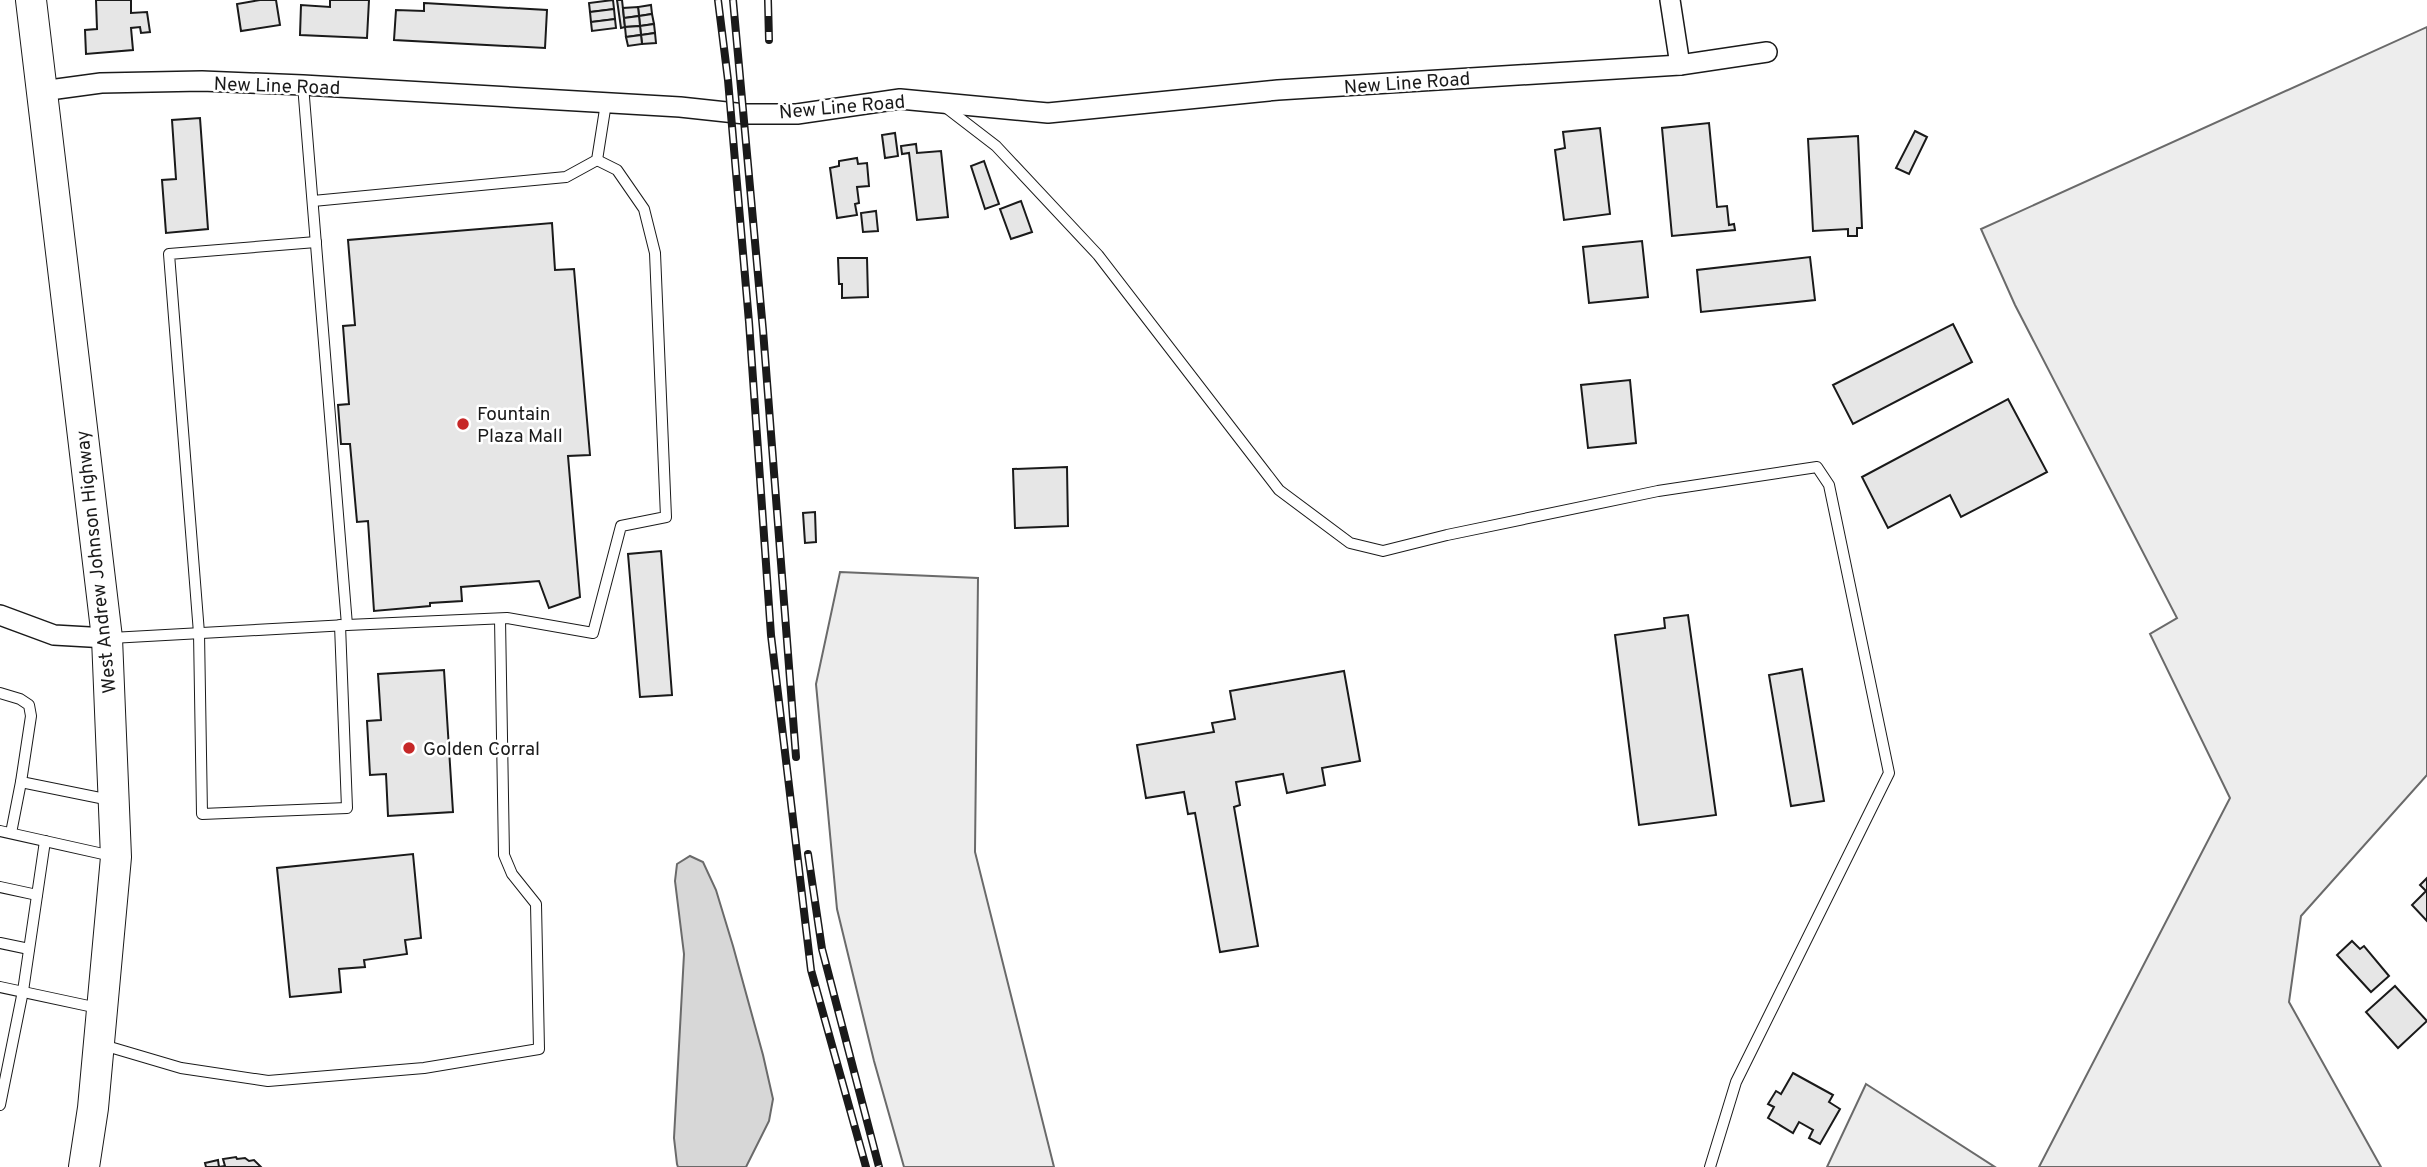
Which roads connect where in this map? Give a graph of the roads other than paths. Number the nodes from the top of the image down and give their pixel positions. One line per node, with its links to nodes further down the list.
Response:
1 (31, 0): 6 (main road, West Andrew Johnson Highway)
2 (1670, 0): 4 (street)
3 (1767, 52): 4 (street, New Line Road)
4 (1680, 65): 7 (street, New Line Road)
5 (303, 85): 6 (street, New Line Road); 8 (street, New Line Road); 10 (lane)
6 (42, 91): 16 (main road, West Andrew Johnson Highway)
7 (939, 102): 8 (street, New Line Road); 34 (lane)
8 (606, 103): 9 (lane)
9 (597, 160): 10 (lane); 13 (lane)
10 (313, 201): 11 (lane)
11 (316, 243): 14 (lane); 15 (lane)
12 (0, 615): 16 (street)
13 (500, 619): 14 (lane); 31 (lane)
14 (343, 625): 15 (lane); 15 (lane)
15 (200, 633): 16 (lane)
16 (107, 638): 19 (main road, West Andrew Johnson Highway)
17 (0, 693): 18 (lane)
18 (21, 782): 19 (lane); 21 (lane)
19 (114, 800): 23 (main road, West Andrew Johnson Highway)
20 (0, 831): 21 (lane)
21 (11, 833): 22 (lane)
22 (45, 841): 23 (lane); 25 (lane)
23 (116, 857): 30 (main road, West Andrew Johnson Highway)
24 (0, 887): 25 (lane)
25 (37, 895): 27 (lane)
26 (0, 943): 27 (lane)
27 (29, 949): 29 (lane)
28 (0, 987): 29 (lane)
29 (23, 991): 30 (lane); 32 (lane)
30 (102, 1009): 31 (main road, West Andrew Johnson Highway)
31 (99, 1044): 33 (main road, West Andrew Johnson Highway)
32 (0, 1105)
33 (84, 1167)
34 (1710, 1167)

